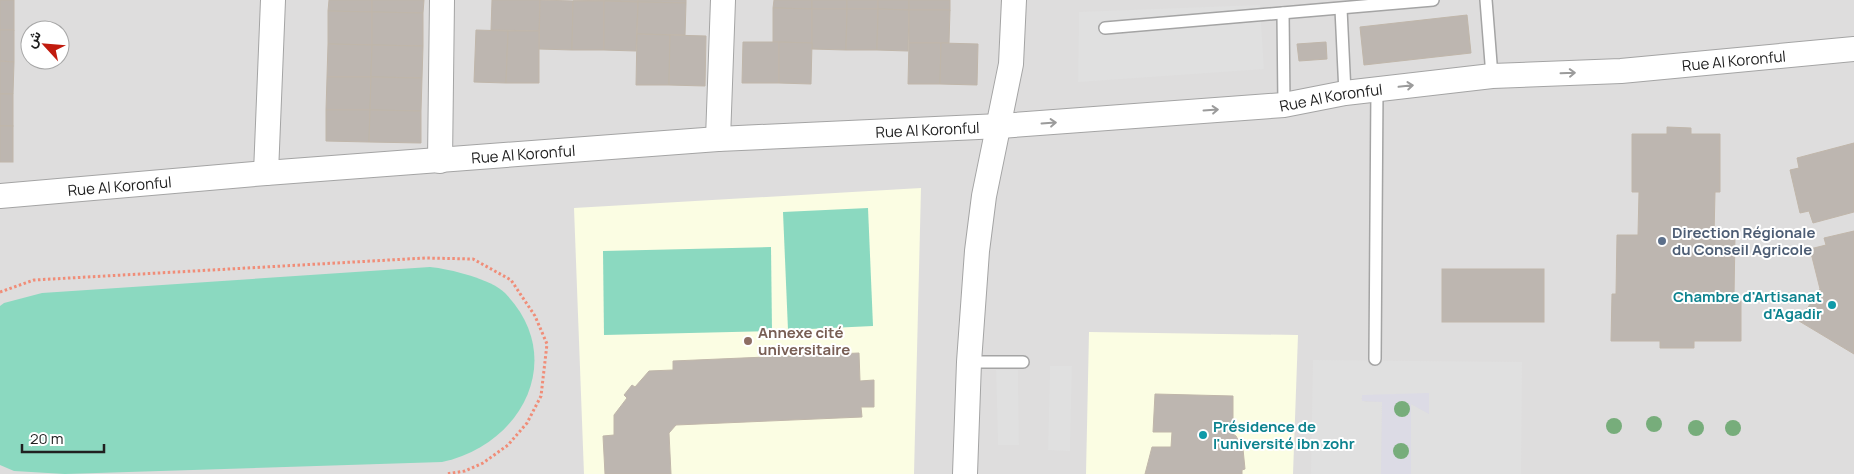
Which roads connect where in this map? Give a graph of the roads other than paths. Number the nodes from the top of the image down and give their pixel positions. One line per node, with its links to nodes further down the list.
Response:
1 (273, 0): 20 (street)
2 (442, 0): 19 (street)
3 (723, 0): 18 (street)
4 (1014, 0): 17 (street)
5 (1433, 0): 7 (lane)
6 (1486, 0): 13 (lane)
7 (1381, 2): 9 (lane)
8 (1317, 5): 9 (lane); 10 (lane)
9 (1341, 9): 15 (lane)
10 (1284, 14): 11 (lane); 16 (lane)
11 (1105, 28)
12 (1854, 49): 13 (street, Rue Al Koronful, one-way to 12)
13 (1492, 76): 14 (street, Rue Al Koronful, one-way to 13)
14 (1377, 89): 15 (street, Rue Al Koronful); 22 (lane)
15 (1345, 93): 16 (street, Rue Al Koronful)
16 (1284, 105): 17 (street, Rue Al Koronful, one-way to 16)
17 (1000, 126): 18 (street, Rue Al Koronful); 23 (street)
18 (718, 139): 19 (street, Rue Al Koronful)
19 (440, 161): 20 (street, Rue Al Koronful)
20 (266, 173): 21 (street, Rue Al Koronful)
21 (0, 196)
22 (1375, 360)
23 (969, 362): 24 (lane); 25 (street)
24 (1023, 362)
25 (965, 474)

